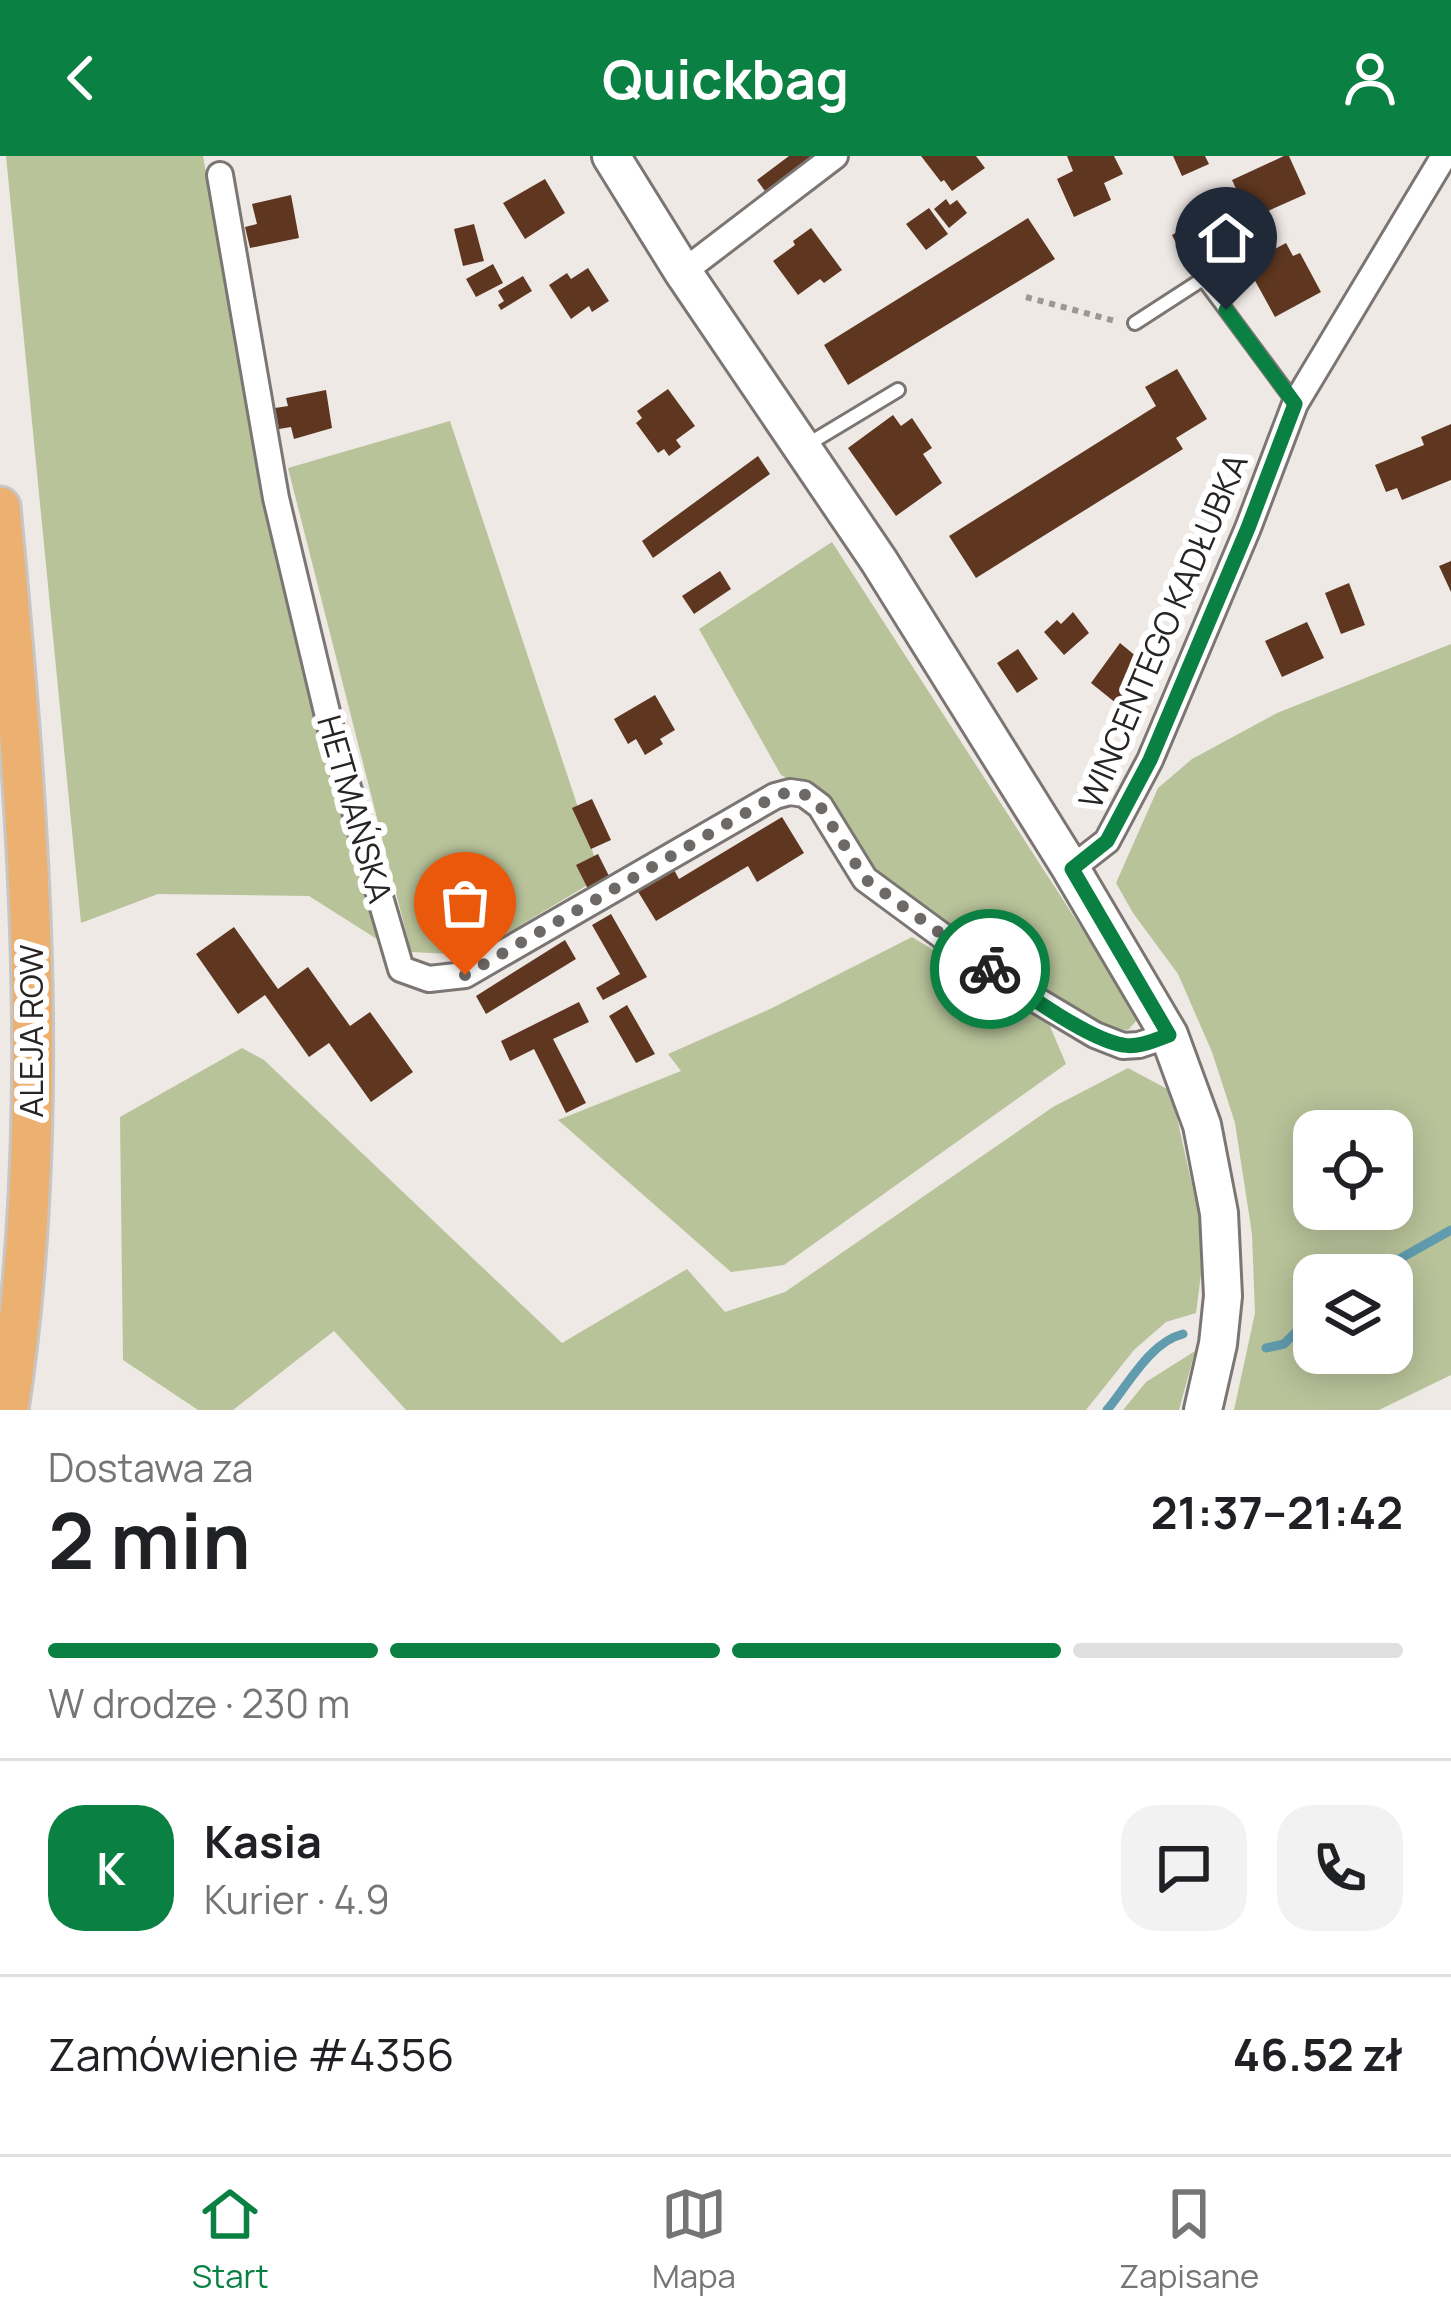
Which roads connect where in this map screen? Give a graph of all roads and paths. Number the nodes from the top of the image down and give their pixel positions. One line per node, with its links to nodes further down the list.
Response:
1 (611, 156): 5 (street)
2 (835, 156): 5 (street)
3 (1444, 156): 9 (street, WINCENTEGO KADŁUBKA)
4 (220, 175): 13 (street, HETMAŃSKA)
5 (683, 272): 10 (street)
6 (1026, 296): 7 (path)
7 (1135, 323): 9 (lane)
8 (898, 389): 10 (lane)
9 (1295, 404): 12 (street, WINCENTEGO KADŁUBKA)
10 (804, 447): 12 (street)
11 (0, 507): 14 (main road, ALEJA ROW)
12 (1072, 869): 13 (street)
13 (1169, 1035): 15 (street)
14 (8, 1410)
15 (1204, 1410)

